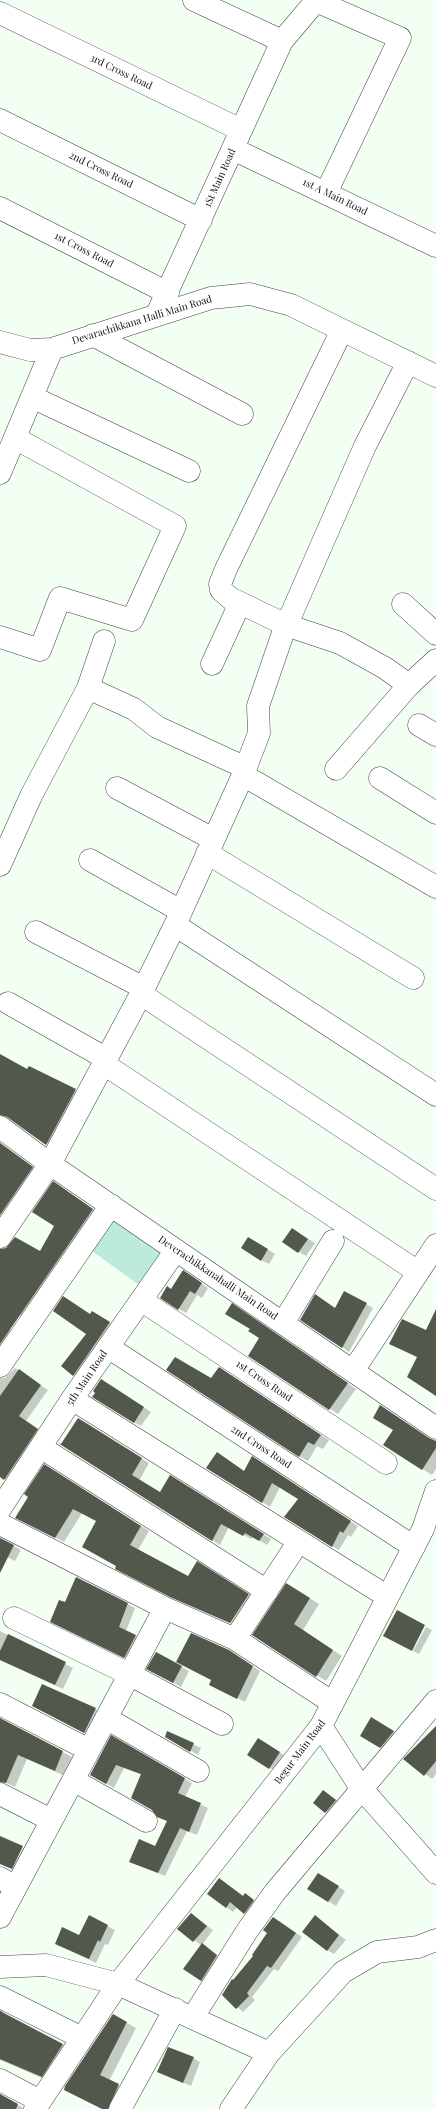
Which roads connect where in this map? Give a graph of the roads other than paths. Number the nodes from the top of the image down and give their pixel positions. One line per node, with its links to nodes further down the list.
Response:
1 (194, 0): 3 (street)
2 (0, 13): 5 (street, 3rd Cross Road)
3 (282, 41): 5 (street, 1St Main Road); 6 (street, 1St Main Road)
4 (0, 120): 8 (street, 2nd Cross Road)
5 (237, 140): 6 (street, 1st A Main Road); 8 (street, 1St Main Road)
6 (326, 193): 9 (street, 1st A Main Road)
7 (0, 208): 10 (street, 1st Cross Road)
8 (201, 220): 10 (street, 1St Main Road)
9 (436, 246)
10 (168, 293): 11 (street, 1St Main Road)
11 (157, 314): 12 (street, Devarachikkana Halli Main Road); 13 (street, Devarachikkana Halli Main Road)
12 (342, 330): 16 (street, Devarachikkana Halli Main Road); 23 (street)
13 (92, 336): 15 (street, Devarachikkana Halli Main Road); 19 (street)
14 (0, 342): 15 (street, Devarachikkana Halli Main Road)
15 (52, 349): 18 (street)
16 (408, 362): 17 (street, Devarachikkana Halli Main Road); 25 (street)
17 (436, 376)
18 (32, 397): 20 (street); 21 (street)
19 (242, 414)
20 (15, 438): 22 (street); 27 (street)
21 (189, 471)
22 (0, 473)
23 (240, 603): 25 (street); 30 (street)
24 (404, 604): 26 (street)
25 (286, 625): 31 (street); 34 (street)
26 (436, 634)
27 (0, 637)
28 (104, 641): 32 (street)
29 (436, 660): 31 (street)
30 (212, 664)
31 (409, 685): 33 (street)
32 (88, 688): 34 (street); 40 (street)
33 (336, 769)
34 (244, 772): 38 (street); 41 (street)
35 (380, 778): 37 (street)
36 (118, 788): 38 (street)
37 (436, 813)
38 (210, 846): 42 (street); 44 (street)
39 (90, 860): 42 (street)
40 (0, 864)
41 (436, 886)
42 (178, 918): 45 (street); 48 (street)
43 (36, 932): 45 (street)
44 (413, 978)
45 (143, 991): 47 (street); 51 (street)
46 (8, 1003): 47 (street)
47 (105, 1062): 50 (street); 57 (street)
48 (436, 1095)
49 (0, 1127): 50 (street, Deverachikkanahalli Main Road)
50 (50, 1164): 52 (street, Deverachikkanahalli Main Road); 53 (street)
51 (436, 1189)
52 (111, 1205): 56 (street, Deverachikkanahalli Main Road); 61 (street)
53 (0, 1237)
54 (333, 1241): 59 (street)
55 (436, 1246): 57 (street)
56 (176, 1250): 58 (street, 5th Main Road); 59 (street, Deverachikkanahalli Main Road)
57 (418, 1272): 62 (street)
58 (141, 1300): 60 (street, 5th Main Road); 66 (street, 1st Cross Road)
59 (283, 1323): 62 (street, Deverachikkanahalli Main Road)
60 (108, 1347): 63 (street, 5th Main Road); 70 (street, 2nd Cross Road)
61 (0, 1366)
62 (353, 1370): 64 (street, Deverachikkanahalli Main Road)
63 (72, 1399): 65 (street, 5th Main Road); 71 (street)
64 (436, 1428)
65 (42, 1448): 68 (street, 5th Main Road); 72 (street)
66 (386, 1463)
67 (436, 1491): 70 (street, Begur Main Road)
68 (0, 1509)
69 (0, 1524): 74 (street)
70 (424, 1537): 73 (street, Begur Main Road)
71 (299, 1541): 72 (street); 73 (street)
72 (267, 1591): 76 (street)
73 (388, 1597): 79 (street, Begur Main Road)
74 (165, 1608): 76 (street); 77 (street)
75 (14, 1618): 77 (street)
76 (234, 1639): 79 (street)
77 (129, 1674): 81 (street); 82 (street)
78 (436, 1701): 87 (street)
79 (333, 1703): 83 (street, Begur Main Road)
80 (0, 1704): 84 (street)
81 (106, 1718): 84 (street); 85 (street)
82 (222, 1724)
83 (321, 1726): 87 (street); 96 (street, Begur Main Road)
84 (89, 1750): 86 (street)
85 (198, 1771)
86 (73, 1780): 89 (street); 90 (street)
87 (361, 1788): 91 (street); 98 (street)
88 (0, 1794): 89 (street)
89 (51, 1820): 92 (street)
90 (146, 1821)
91 (433, 1862)
92 (8, 1882): 93 (street)
93 (0, 1917)
94 (436, 1940): 100 (street)
95 (0, 1967): 96 (street)
96 (118, 1984): 98 (street); 99 (street, Begur Main Road)
97 (0, 1997): 99 (street)
98 (184, 2013): 100 (street); 103 (street)
99 (82, 2038): 102 (street, Begur Main Road)
100 (269, 2053): 104 (street)
101 (0, 2080): 102 (street)
102 (37, 2105)
103 (120, 2109)
104 (231, 2109)

